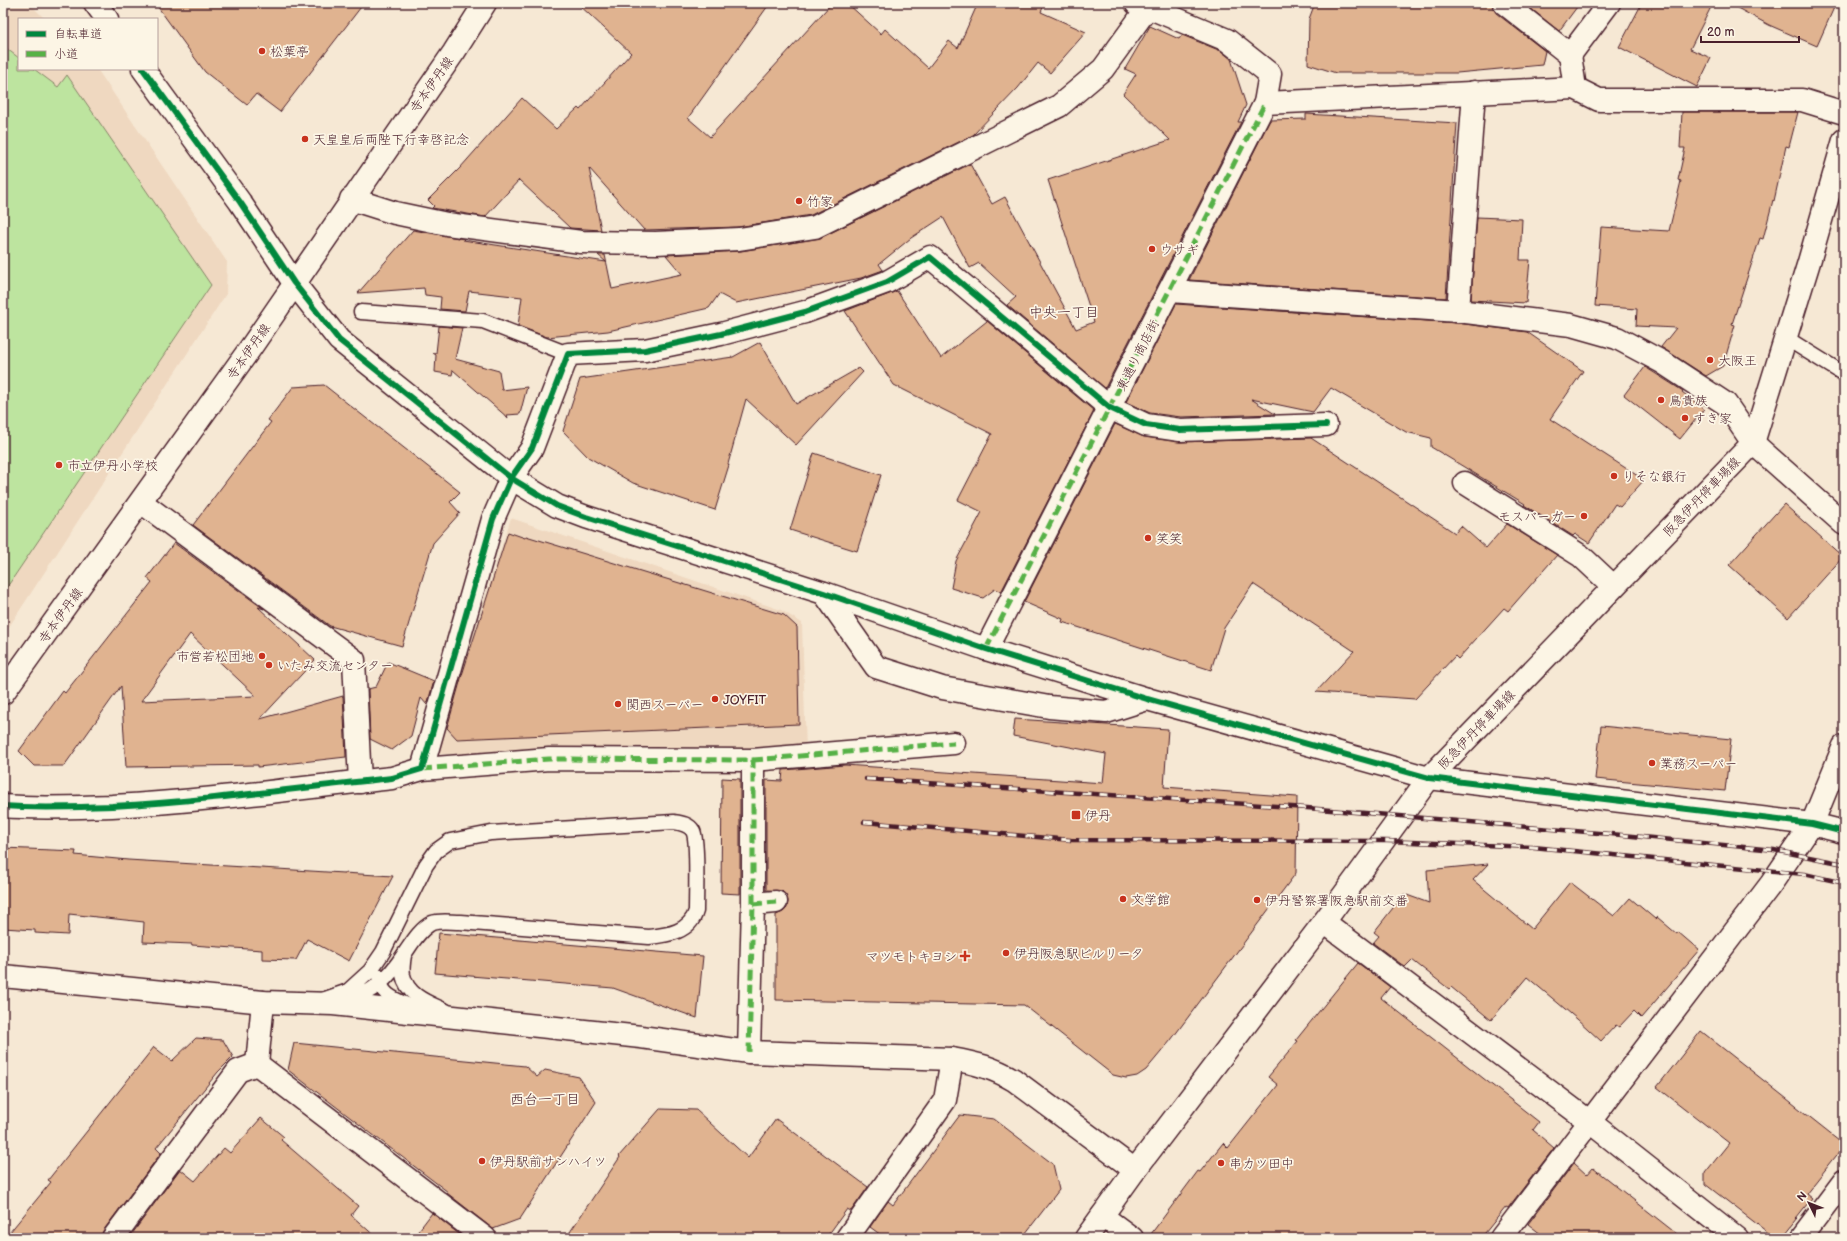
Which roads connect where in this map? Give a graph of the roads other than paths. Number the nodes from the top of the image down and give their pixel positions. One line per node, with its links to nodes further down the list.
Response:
1 (95, 3): 6 (street)
2 (485, 3): 14 (street, 寺本伊丹線)
3 (1504, 3): 7 (street)
4 (1609, 3): 7 (street)
5 (1145, 4): 11 (street, 東通り商店街); 14 (street)
6 (106, 18)
7 (1570, 55): 9 (street)
8 (144, 70): 15 (street)
9 (1575, 88): 10 (street); 12 (street)
10 (1474, 92): 11 (street); 17 (street)
11 (1265, 103): 16 (street, 東通り商店街)
12 (1844, 113)
13 (1844, 140): 19 (street, 阪急伊丹停車場線)
14 (351, 199): 15 (street, 寺本伊丹線)
15 (294, 283): 25 (street); 27 (street, 寺本伊丹線)
16 (1170, 292): 17 (street); 22 (street, 東通り商店街)
17 (1458, 311): 24 (street)
18 (361, 312): 20 (lane)
19 (1786, 338): 21 (lane); 24 (street, 阪急伊丹停車場線)
20 (568, 354): 22 (street); 25 (street)
21 (1844, 374)
22 (1110, 408): 23 (street); 31 (street, 東通り商店街)
23 (1326, 425)
24 (1753, 443): 28 (street); 29 (street, 阪急伊丹停車場線)
25 (511, 478): 30 (street); 37 (street)
26 (1465, 483): 29 (street)
27 (141, 502): 32 (street, 寺本伊丹線); 39 (street)
28 (1844, 524)
29 (1613, 586): 38 (street, 阪急伊丹停車場線)
30 (824, 593): 31 (street); 33 (street)
31 (986, 649): 33 (street)
32 (3, 693)
33 (1147, 699): 38 (street)
34 (954, 743): 36 (street)
35 (1844, 746): 41 (street)
36 (753, 760): 37 (street); 44 (street)
37 (422, 769): 39 (street)
38 (1429, 778): 41 (street); 45 (street, 阪急伊丹停車場線)
39 (360, 782): 40 (street)
40 (3, 806)
41 (1812, 824): 42 (street); 58 (street)
42 (1844, 832)
43 (776, 902): 44 (street)
44 (753, 904): 55 (street)
45 (1324, 922): 58 (street); 59 (street, 阪急伊丹停車場線)
46 (383, 952): 47 (lane); 49 (lane); 51 (lane)
47 (404, 956): 49 (lane); 54 (lane)
48 (3, 976): 50 (street)
49 (380, 985): 52 (lane); 53 (lane)
50 (263, 1002): 51 (street); 57 (street)
51 (310, 1003): 52 (street)
52 (333, 1004): 53 (street)
53 (435, 1015): 54 (street)
54 (462, 1018): 55 (street)
55 (749, 1052): 56 (street)
56 (952, 1059): 59 (street); 64 (street)
57 (258, 1064): 62 (street); 63 (street)
58 (1590, 1122): 67 (street); 68 (street)
59 (1134, 1170): 61 (street, 阪急伊丹停車場線)
60 (1844, 1181): 69 (street)
61 (1102, 1216): 65 (street, 阪急伊丹停車場線); 66 (street)
62 (113, 1238)
63 (485, 1238)
64 (847, 1238)
65 (1086, 1238)
66 (1132, 1238)
67 (1501, 1238)
68 (1738, 1238)
69 (1801, 1238)

